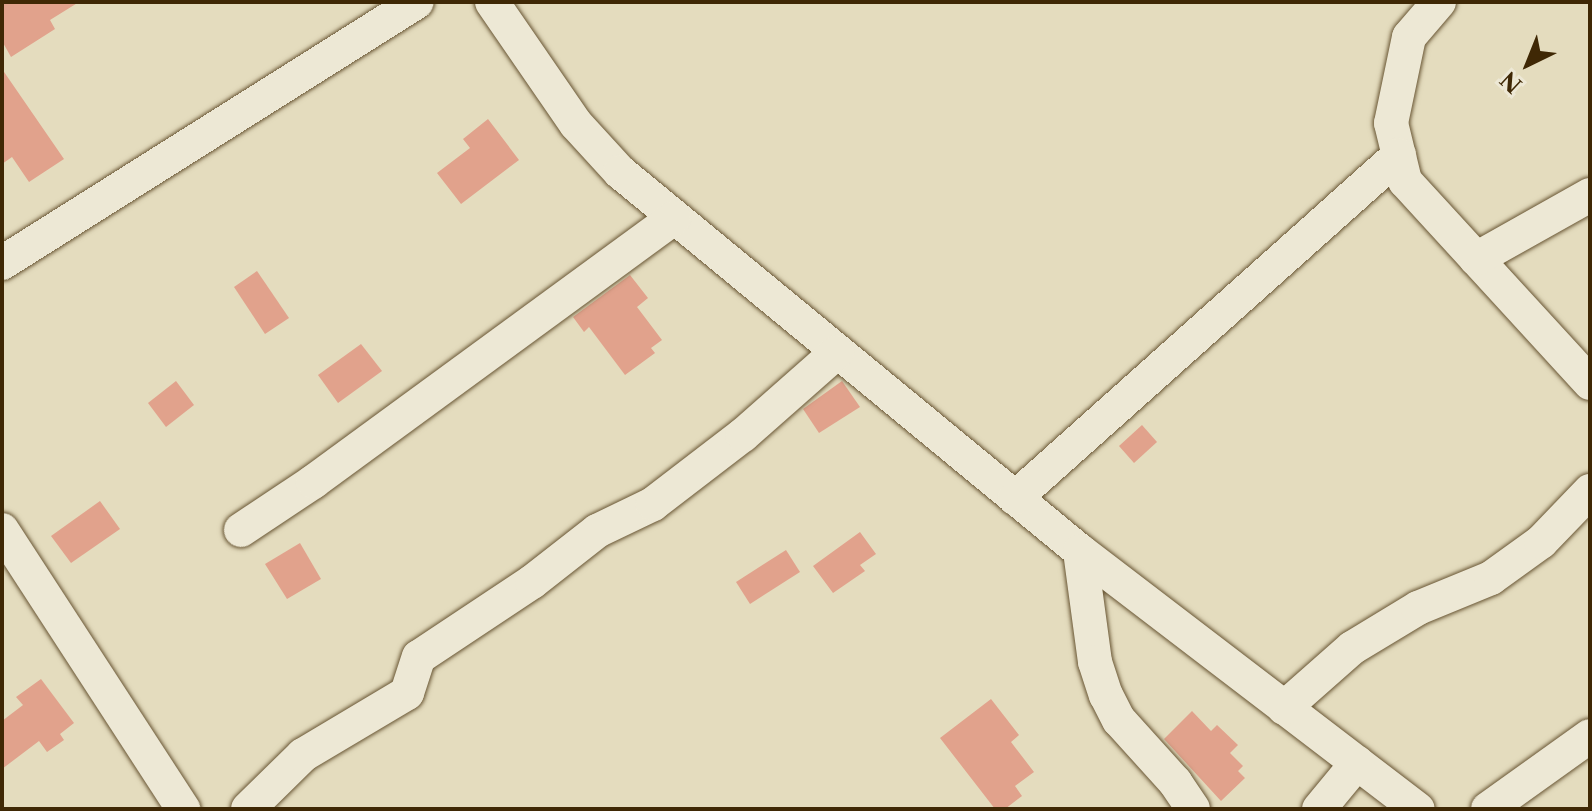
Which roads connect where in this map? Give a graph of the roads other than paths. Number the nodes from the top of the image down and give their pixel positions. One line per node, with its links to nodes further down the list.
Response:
1 (417, 2): 8 (street)
2 (492, 2): 6 (street)
3 (1439, 2): 4 (street)
4 (1399, 155): 7 (street); 12 (street)
5 (1590, 195): 7 (street)
6 (674, 218): 9 (street); 14 (street)
7 (1476, 259): 10 (street)
8 (2, 263)
9 (837, 352): 12 (street); 20 (street)
10 (1590, 383)
11 (1590, 491): 16 (street)
12 (1015, 498): 15 (street)
13 (2, 530): 19 (street)
14 (241, 530)
15 (1080, 551): 16 (street); 21 (street)
16 (1284, 708): 18 (street)
17 (1590, 736): 24 (street)
18 (1357, 763): 22 (street); 23 (street)
19 (183, 809)
20 (248, 809)
21 (1193, 809)
22 (1319, 809)
23 (1418, 809)
24 (1488, 809)

